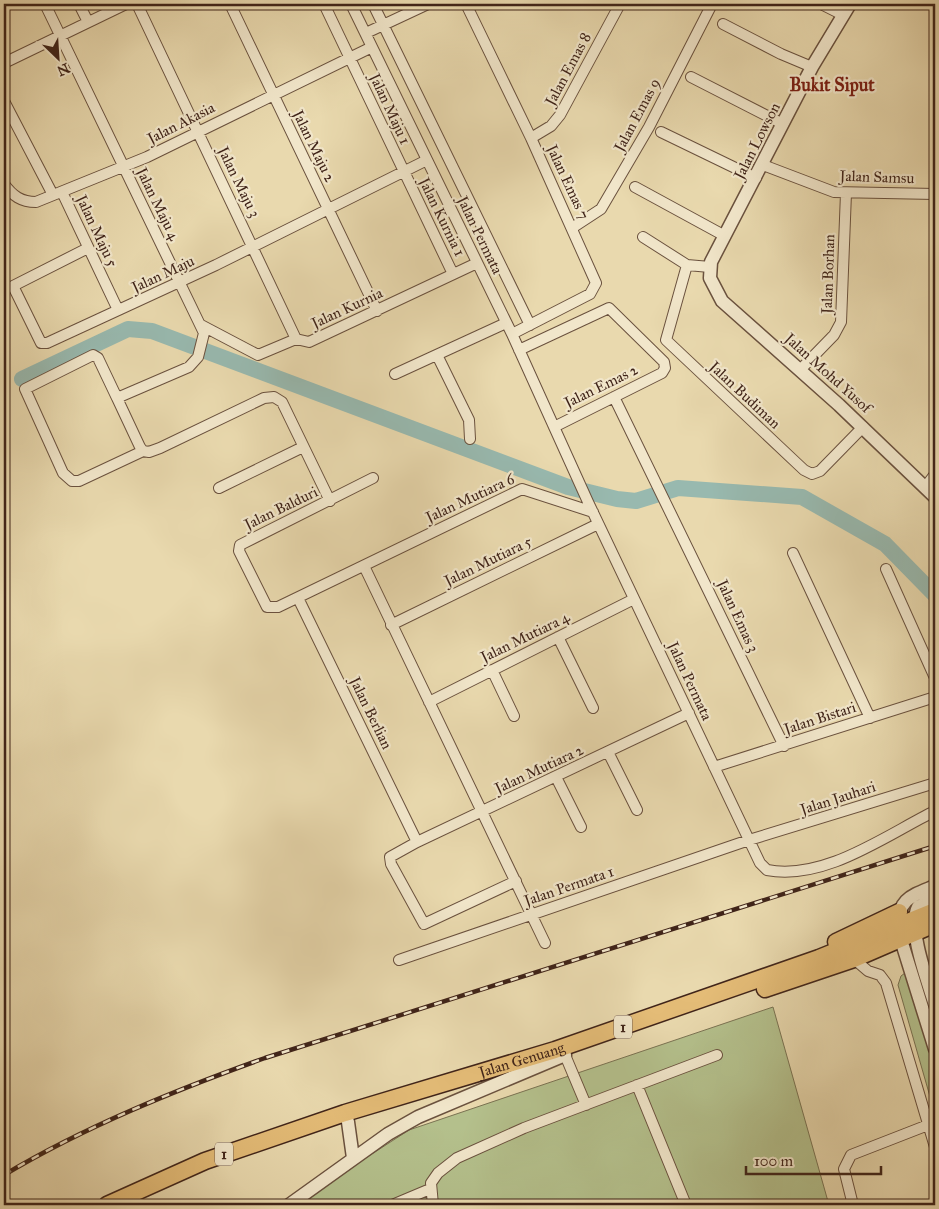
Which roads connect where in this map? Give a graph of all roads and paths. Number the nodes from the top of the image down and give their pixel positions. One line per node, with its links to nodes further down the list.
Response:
1 (45, 4): 20 (street, Jalan Maju 4)
2 (79, 4): 16 (street)
3 (126, 4): 16 (street)
4 (137, 4): 29 (street, Jalan Maju 3)
5 (230, 4): 26 (street, Jalan Maju 2)
6 (324, 4): 22 (street, Jalan Maju 1)
7 (351, 4): 19 (street, Jalan Permata)
8 (373, 4): 18 (street)
9 (428, 4): 18 (street)
10 (466, 4): 31 (street, Jalan Emas 7)
11 (620, 4): 31 (street, Jalan Emas 8)
12 (712, 4): 43 (street, Jalan Emas 9)
13 (821, 4): 15 (street)
14 (850, 4): 15 (street, Jalan Lowson)
15 (843, 15): 24 (street, Jalan Lowson)
16 (88, 22): 20 (street)
17 (722, 24): 24 (street)
18 (384, 25): 19 (street); 57 (street)
19 (366, 33): 21 (street, Jalan Permata)
20 (61, 35): 23 (street); 34 (street, Jalan Maju 4)
21 (372, 47): 22 (street, Jalan Akasia); 32 (street, Jalan Permata)
22 (349, 57): 26 (street, Jalan Akasia); 35 (street, Jalan Maju 1)
23 (4, 63)
24 (812, 67): 28 (street, Jalan Lowson)
25 (691, 77): 28 (street)
26 (273, 95): 29 (street, Jalan Akasia); 42 (street, Jalan Maju 2)
27 (4, 101): 40 (street, Jalan Maju 5)
28 (783, 124): 33 (street, Jalan Lowson)
29 (197, 131): 34 (street, Jalan Akasia); 46 (street, Jalan Maju 3)
30 (662, 132): 36 (street)
31 (532, 138): 43 (street, Jalan Emas 7)
32 (427, 160): 35 (street, Jalan Maju); 48 (street, Jalan Permata)
33 (763, 164): 36 (street, Jalan Lowson); 39 (street, Jalan Samsu)
34 (123, 166): 40 (street, Jalan Akasia); 52 (street, Jalan Maju 4)
35 (404, 173): 42 (street, Jalan Maju); 51 (street, Jalan Kurnia 1)
36 (756, 178): 44 (street, Jalan Lowson)
37 (4, 184): 40 (street, Jalan Akasia)
38 (635, 187): 44 (street)
39 (846, 193): 41 (street, Jalan Samsu); 62 (street, Jalan Borhan)
40 (58, 194): 47 (street, Jalan Maju 5)
41 (935, 194)
42 (328, 210): 46 (street, Jalan Maju); 54 (street, Jalan Maju 2)
43 (572, 228): 57 (street, Jalan Emas 7)
44 (725, 236): 50 (street, Jalan Lowson)
45 (643, 237): 49 (street)
46 (254, 246): 52 (street, Jalan Maju); 59 (street, Jalan Maju 3)
47 (88, 248): 53 (street, Jalan Maju 5); 53 (street, Jalan Maju)
48 (477, 262): 51 (street, Jalan Kurnia); 55 (street, Jalan Permata)
49 (687, 265): 50 (street); 67 (street, Jalan Budiman)
50 (710, 267): 62 (street, Jalan Mohd Yusof)
51 (453, 274): 54 (street, Jalan Kurnia)
52 (179, 282): 53 (street, Jalan Maju); 56 (street, Jalan Maju 4)
53 (118, 310)
54 (376, 311): 59 (street, Jalan Kurnia)
55 (506, 323): 58 (street, Jalan Permata); 61 (street)
56 (201, 325): 59 (street, Jalan Kurnia); 65 (street, Jalan Maju 4)
57 (530, 325): 58 (street, Jalan Emas 7)
58 (512, 334): 60 (street, Jalan Permata)
59 (296, 339)
60 (519, 350): 64 (street, Jalan Emas 2); 66 (street, Jalan Permata)
61 (437, 355): 63 (street); 68 (street)
62 (800, 370): 67 (street, Jalan Mohd Yusof)
63 (395, 374)
64 (614, 397): 66 (street, Jalan Emas 2); 94 (street, Jalan Emas 3)
65 (117, 398): 70 (street); 70 (street)
66 (554, 427): 77 (street, Jalan Permata)
67 (863, 427): 73 (street, Jalan Mohd Yusof)
68 (470, 439)
69 (303, 447): 70 (street); 74 (street); 76 (street)
70 (143, 451)
71 (935, 474): 73 (street)
72 (372, 478): 76 (street, Jalan Balduri)
73 (926, 486): 75 (street, Jalan Mohd Yusof)
74 (219, 488)
75 (935, 497)
76 (330, 501): 82 (street, Jalan Balduri)
77 (593, 512): 78 (street, Jalan Permata); 80 (street, Jalan Mutiara 6)
78 (598, 524): 83 (street, Jalan Permata); 84 (street, Jalan Mutiara 5)
79 (793, 553): 93 (street)
80 (364, 566): 82 (street, Jalan Mutiara 6); 84 (street)
81 (886, 569): 87 (street)
82 (298, 598): 104 (street, Jalan Berlian)
83 (634, 599): 85 (street, Jalan Mutiara 4); 91 (street, Jalan Permata)
84 (391, 625): 89 (street)
85 (558, 638): 86 (street, Jalan Mutiara 4); 90 (street)
86 (492, 670): 89 (street, Jalan Mutiara 4); 92 (street)
87 (935, 678)
88 (935, 697): 93 (street, Jalan Bistari)
89 (429, 702): 101 (street)
90 (593, 708)
91 (688, 713): 95 (street, Jalan Mutiara 2); 96 (street, Jalan Permata)
92 (514, 716)
93 (870, 718): 94 (street, Jalan Bistari)
94 (784, 746): 96 (street, Jalan Bistari)
95 (608, 752): 97 (street, Jalan Mutiara 2); 99 (street)
96 (714, 767): 103 (street, Jalan Permata)
97 (556, 777): 101 (street, Jalan Mutiara 2); 102 (street)
98 (935, 783): 103 (street, Jalan Jauhari)
99 (637, 810)
100 (935, 811): 103 (street, Jalan Permata)
101 (483, 812): 104 (street); 105 (street)
102 (581, 827)
103 (749, 840): 109 (street, Jalan Permata 1)
104 (416, 842): 105 (street)
105 (516, 881): 109 (street)
106 (935, 886): 111 (street)
107 (935, 898): 111 (street)
108 (935, 911): 111 (highway, Jalan Genuang / 1)
109 (532, 914): 112 (street); 114 (street, Jalan Permata 1)
110 (935, 924): 111 (highway, Jalan Genuang / 1)
111 (905, 926): 113 (highway, Jalan Genuang / 1); 115 (street); 116 (street); 121 (highway, Jalan Genuang / 1)
112 (545, 943)
113 (854, 959): 117 (highway, Jalan Genuang / 1); 122 (street)
114 (398, 960)
115 (935, 1005)
116 (935, 1049)
117 (565, 1055): 120 (street); 121 (highway, Jalan Genuang / 1); 124 (street)
118 (717, 1055): 119 (street)
119 (637, 1085): 120 (street); 131 (street)
120 (586, 1105): 125 (street)
121 (347, 1117): 124 (street); 126 (highway, Jalan Genuang / 1); 127 (highway, Jalan Genuang / 1)
122 (928, 1125): 123 (street); 132 (street)
123 (935, 1147)
124 (353, 1158): 128 (street)
125 (430, 1189): 129 (street); 130 (street)
126 (107, 1205)
127 (124, 1205)
128 (289, 1205)
129 (392, 1205)
130 (433, 1205)
131 (686, 1205)
132 (853, 1205)

